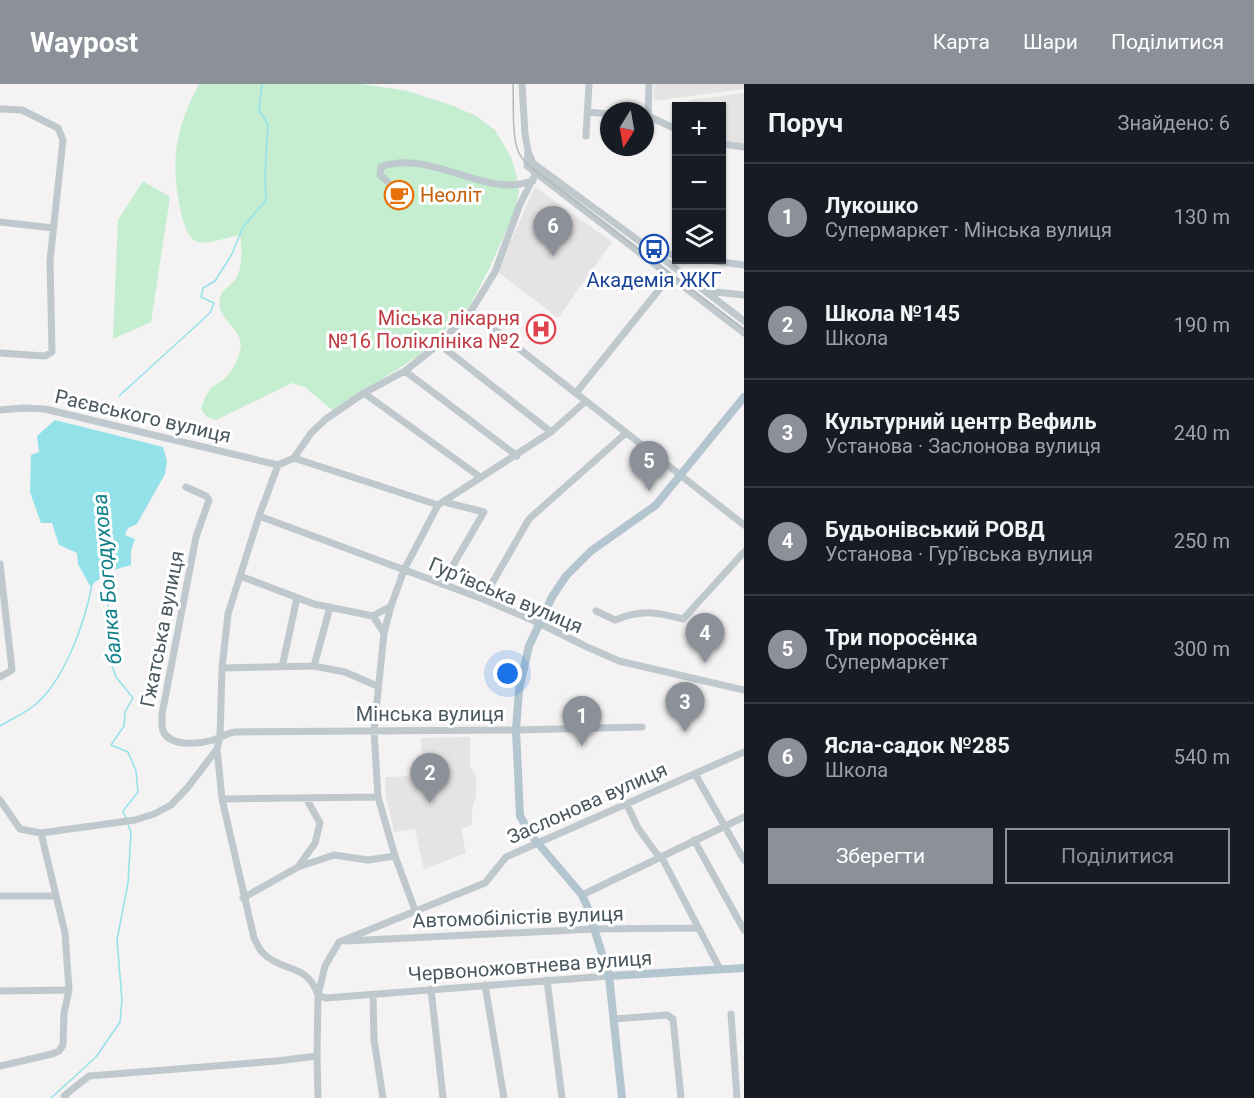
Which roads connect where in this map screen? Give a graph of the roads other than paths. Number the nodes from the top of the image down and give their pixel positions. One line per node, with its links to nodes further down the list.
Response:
1 (522, 84): 13 (street)
2 (589, 84): 6 (street)
3 (649, 84): 4 (street)
4 (648, 102)
5 (0, 109): 17 (street)
6 (588, 112): 7 (street); 10 (street)
7 (600, 113)
8 (654, 119): 9 (street)
9 (672, 127)
10 (586, 136)
11 (726, 145): 12 (street)
12 (744, 147)
13 (528, 151): 14 (street); 18 (street)
14 (534, 177): 15 (street); 22 (street); 25 (street)
15 (388, 182)
16 (0, 222): 17 (street)
17 (53, 228): 29 (street)
18 (654, 252): 19 (street); 23 (street)
19 (672, 254)
20 (726, 262): 21 (street)
21 (744, 265)
22 (670, 276): 27 (street); 32 (street)
23 (706, 291): 24 (street); 26 (street)
24 (744, 295)
25 (471, 311): 28 (street); 32 (street)
26 (744, 321)
27 (744, 333)
28 (439, 344): 30 (street); 36 (street)
29 (0, 353)
30 (405, 371): 31 (street); 38 (street)
31 (364, 393): 39 (street); 42 (street)
32 (576, 393): 34 (street)
33 (744, 397): 41 (main road)
34 (586, 401): 36 (street); 37 (street)
35 (0, 410): 40 (street, Раєвського вулиця)
36 (551, 432): 38 (street)
37 (626, 433): 41 (street); 54 (street)
38 (517, 456): 42 (street)
39 (294, 458): 40 (street); 45 (street)
40 (278, 465): 46 (street)
41 (681, 476): 47 (street); 59 (main road)
42 (480, 477): 44 (street)
43 (186, 487): 70 (street, Гжатська вулиця)
44 (446, 500): 45 (street); 52 (street)
45 (438, 505): 50 (street)
46 (259, 516): 50 (street, Гур’ївська вулиця); 51 (street)
47 (744, 525)
48 (744, 552): 57 (street)
49 (0, 564): 64 (street)
50 (404, 570): 52 (street, Гур’ївська вулиця); 55 (street)
51 (240, 576): 53 (street); 63 (street)
52 (442, 584): 54 (street, Гур’ївська вулиця)
53 (297, 598): 56 (street); 61 (street)
54 (483, 599): 59 (street, Гур’ївська вулиця)
55 (391, 606): 58 (street); 60 (street)
56 (330, 607): 58 (street); 62 (street)
57 (596, 611)
58 (373, 616): 60 (street)
59 (539, 623): 66 (street, Гур’ївська вулиця); 68 (main road)
60 (384, 633): 65 (street)
61 (282, 666): 62 (street); 63 (street)
62 (314, 666): 65 (street)
63 (222, 668): 70 (street)
64 (0, 677)
65 (377, 686): 69 (street)
66 (744, 690)
67 (642, 727): 68 (street, Мінська вулиця)
68 (516, 730): 69 (street, Мінська вулиця); 83 (main road)
69 (374, 731): 70 (street, Мінська вулиця); 74 (street)
70 (220, 737): 71 (street)
71 (217, 749): 76 (street); 81 (street)
72 (744, 752): 73 (street, Заслонова вулиця)
73 (695, 774): 78 (street, Заслонова вулиця); 80 (street)
74 (378, 797): 75 (street); 84 (street)
75 (306, 798): 76 (street); 87 (street)
76 (222, 799): 91 (street)
77 (0, 800): 81 (street)
78 (626, 803): 83 (street, Заслонова вулиця); 85 (street)
79 (744, 817): 80 (street)
80 (725, 826): 82 (street); 86 (street)
81 (41, 833): 90 (street)
82 (694, 840): 85 (street); 95 (street)
83 (537, 843): 88 (main road); 92 (street, Заслонова вулиця)
84 (394, 856): 87 (street); 92 (street)
85 (660, 856): 88 (street); 93 (street)
86 (744, 860)
87 (298, 867): 91 (street)
88 (582, 895): 94 (main road)
89 (0, 896): 90 (street)
90 (55, 896): 103 (street)
91 (243, 898): 106 (street)
92 (415, 910): 96 (street, Заслонова вулиця)
93 (697, 928): 94 (street, Автомобілістів вулиця); 98 (street)
94 (594, 929): 96 (street, Автомобілістів вулиця); 99 (main road)
95 (744, 930)
96 (339, 942): 106 (street)
97 (744, 968): 98 (main road, Червоножовтнева вулиця)
98 (720, 969): 99 (main road, Червоножовтнева вулиця)
99 (609, 976): 100 (street, Червоножовтнева вулиця); 108 (main road)
100 (547, 980): 101 (street, Червоножовтнева вулиця); 116 (street)
101 (485, 985): 102 (street, Червоножовтнева вулиця); 115 (street)
102 (431, 989): 105 (street, Червоножовтнева вулиця); 114 (street)
103 (69, 990): 104 (street); 110 (street)
104 (0, 991)
105 (373, 994): 106 (street, Червоножовтнева вулиця); 113 (street)
106 (318, 995): 109 (street)
107 (731, 1014): 119 (street)
108 (614, 1019): 117 (main road); 118 (street)
109 (317, 1056): 111 (street); 112 (street)
110 (0, 1066)
111 (65, 1098)
112 (318, 1098)
113 (383, 1098)
114 (443, 1098)
115 (504, 1098)
116 (562, 1098)
117 (622, 1098)
118 (681, 1098)
119 (737, 1098)

